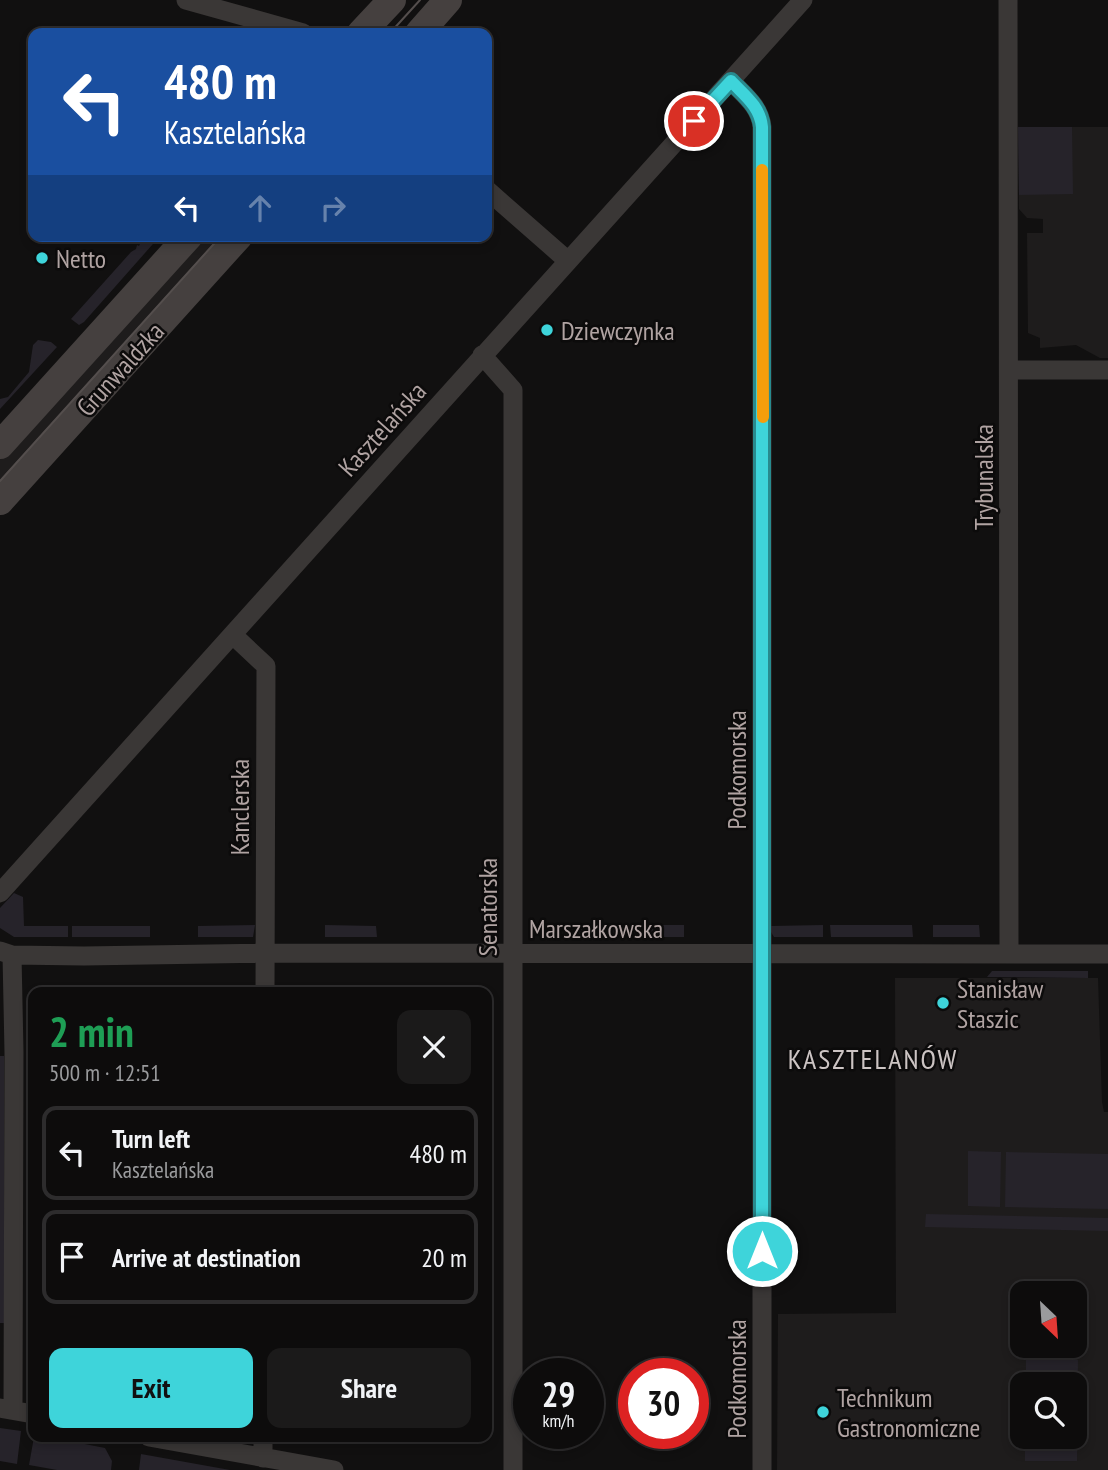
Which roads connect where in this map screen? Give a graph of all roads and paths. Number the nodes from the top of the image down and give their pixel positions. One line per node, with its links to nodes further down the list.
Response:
1 (186, 0): 6 (street)
2 (392, 0): 7 (street)
3 (448, 0): 8 (street)
4 (803, 0): 9 (street, Kasztelańska)
5 (1008, 0): 15 (street, Trybunalska)
6 (285, 28)
7 (366, 28)
8 (423, 28)
9 (731, 81): 13 (street, Kasztelańska); 24 (street, Podkomorska)
10 (492, 194): 13 (street)
11 (184, 242): 17 (street, Grunwaldzka)
12 (234, 242): 18 (street, Grunwaldzka)
13 (568, 261): 14 (street, Kasztelańska)
14 (482, 355): 19 (street, Kasztelańska); 23 (street, Senatorska)
15 (1009, 370): 16 (street); 25 (street, Trybunalska)
16 (1108, 370)
17 (0, 445)
18 (0, 500)
19 (233, 635): 20 (street, Kasztelańska); 22 (street, Kanclerska)
20 (0, 893)
21 (6, 953): 22 (street, Marszałkowska); 28 (street)
22 (265, 953): 23 (street, Marszałkowska); 27 (street, Kanclerska)
23 (514, 954): 24 (street, Marszałkowska); 35 (street, Senatorska)
24 (762, 954): 25 (street, Marszałkowska); 36 (street, Podkomorska)
25 (1009, 954): 26 (street, Marszałkowska)
26 (1108, 954)
27 (265, 987)
28 (6, 1409): 29 (street)
29 (28, 1413)
30 (176, 1442): 32 (street)
31 (263, 1442): 32 (street)
32 (263, 1458): 33 (street)
33 (293, 1466): 34 (street)
34 (334, 1470)
35 (513, 1470)
36 (762, 1470)

